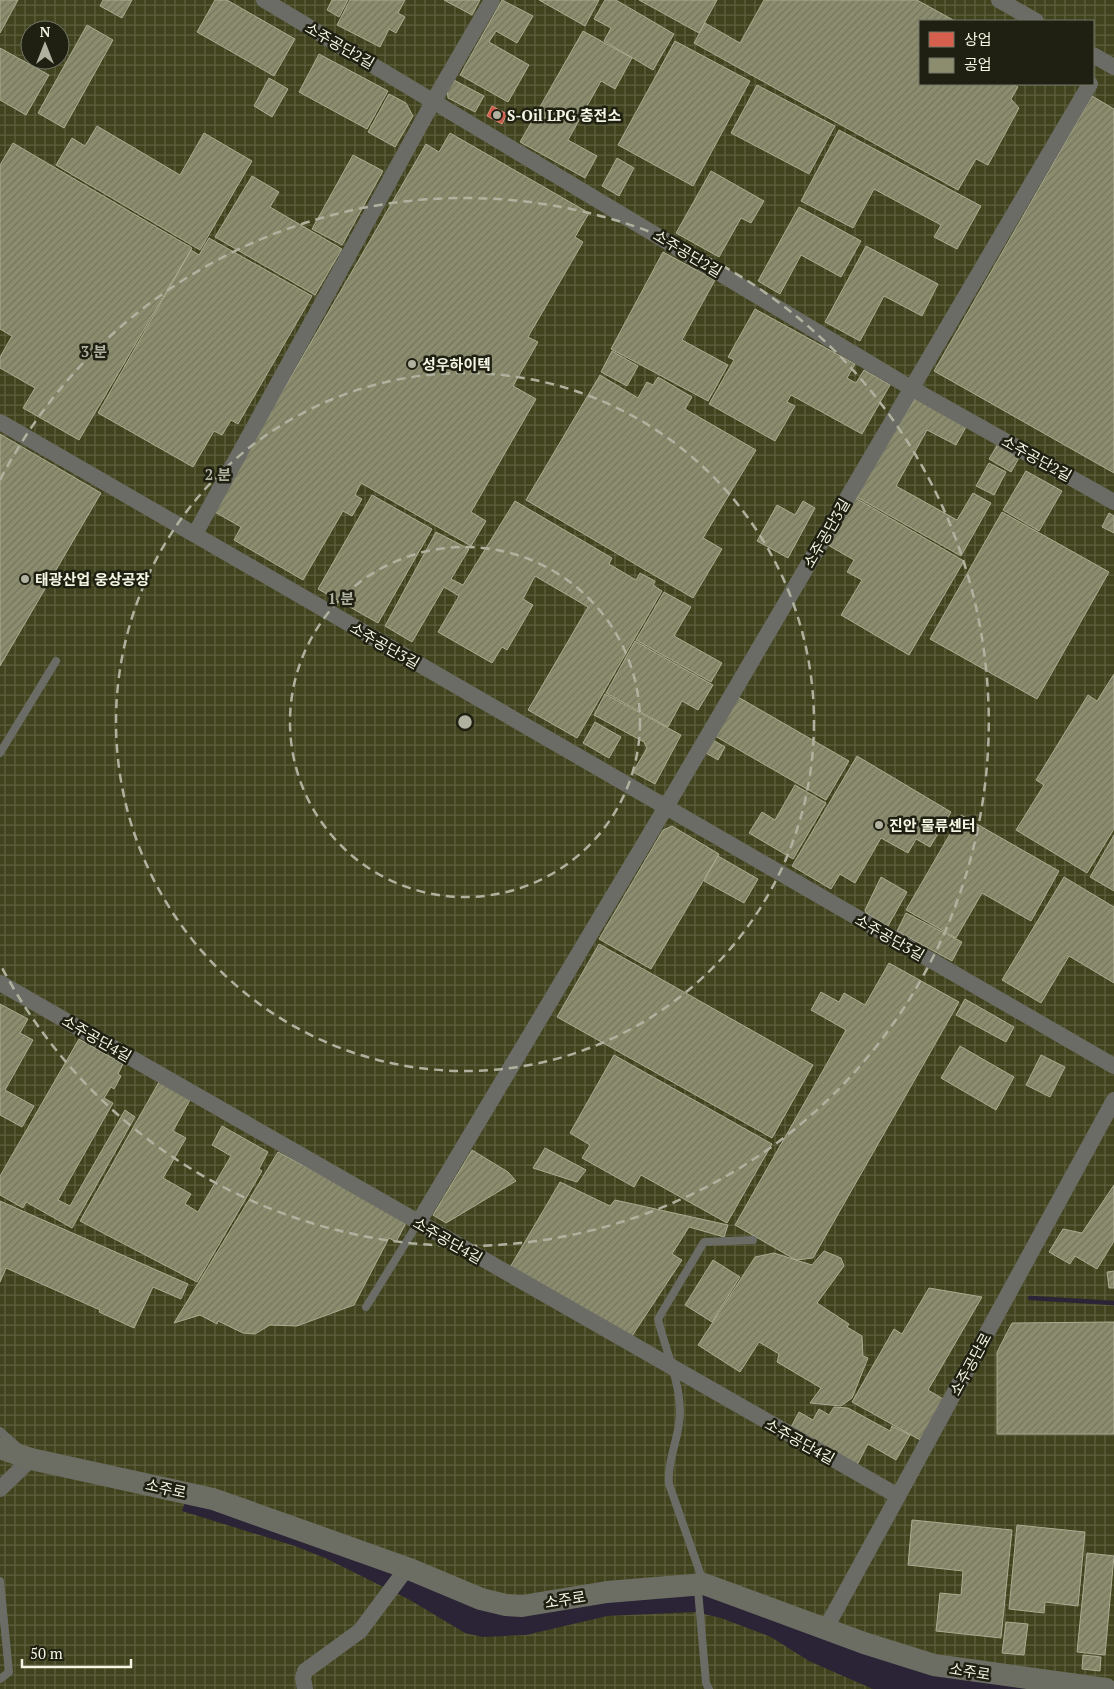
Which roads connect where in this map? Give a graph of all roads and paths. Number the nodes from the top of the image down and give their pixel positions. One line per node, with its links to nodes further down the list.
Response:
1 (264, 0): 8 (street, 소주공단2길)
2 (492, 0): 8 (street)
3 (999, 0): 4 (street)
4 (1034, 20)
5 (1103, 61): 6 (street)
6 (1094, 77)
7 (1089, 85): 9 (street, 소주공단3길)
8 (434, 100): 9 (street, 소주공단2길); 12 (street)
9 (911, 388): 11 (street, 소주공단2길); 15 (street, 소주공단3길)
10 (0, 422): 12 (street, 소주공단3길)
11 (1114, 502)
12 (194, 534): 15 (street, 소주공단3길)
13 (56, 661): 14 (lane)
14 (0, 753)
15 (666, 807): 17 (street, 소주공단3길); 19 (street)
16 (0, 982): 19 (street, 소주공단4길)
17 (1114, 1066)
18 (1114, 1100): 27 (street, 소주공단로)
19 (418, 1223): 21 (lane); 22 (street, 소주공단4길)
20 (753, 1240): 22 (lane)
21 (366, 1307)
22 (670, 1368): 27 (street, 소주공단4길); 30 (lane)
23 (0, 1431): 25 (lane)
24 (0, 1448): 25 (street, 소주로)
25 (31, 1459): 26 (street); 28 (street, 소주로)
26 (0, 1489)
27 (898, 1496): 31 (street, 소주공단로)
28 (407, 1568): 30 (street, 소주로); 33 (street)
29 (0, 1581): 32 (lane)
30 (704, 1584): 31 (street, 소주로); 34 (lane)
31 (826, 1628): 35 (street, 소주로)
32 (0, 1679)
33 (305, 1689)
34 (709, 1689)
35 (1106, 1689)

